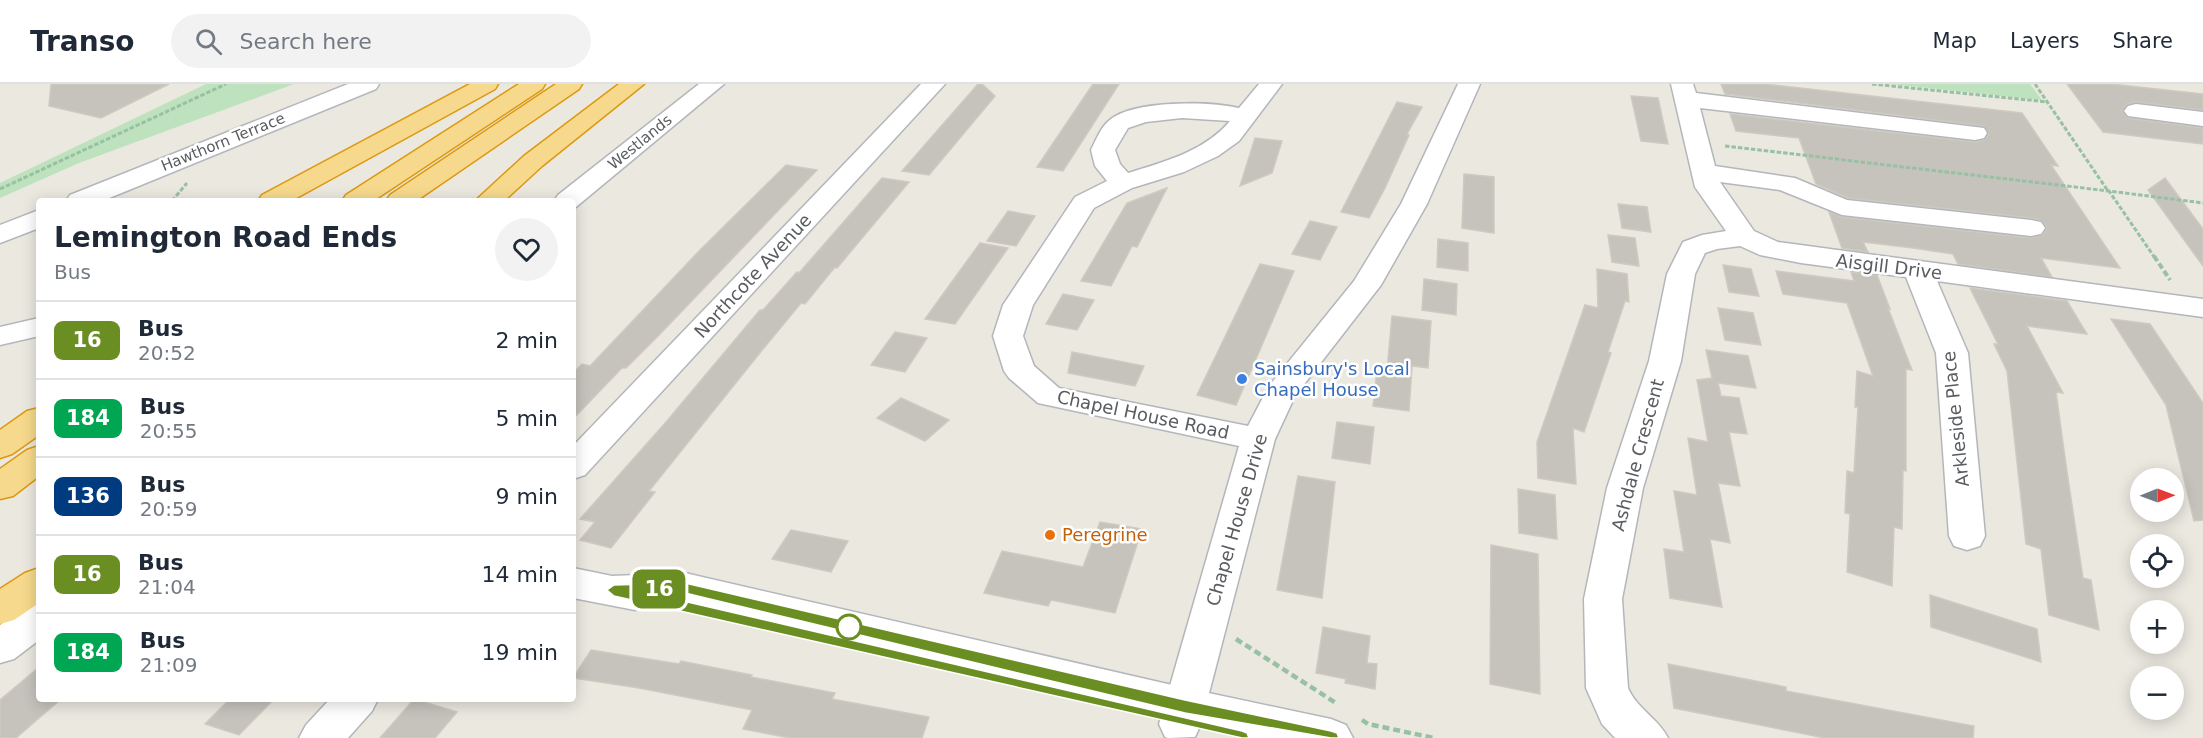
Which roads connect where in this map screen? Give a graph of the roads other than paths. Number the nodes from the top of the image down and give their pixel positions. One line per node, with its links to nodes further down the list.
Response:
1 (368, 84): 17 (street, Hawthorn Terrace)
2 (487, 84): 18 (highway)
3 (534, 84): 19 (highway)
4 (571, 84): 20 (highway)
5 (633, 84): 21 (highway)
6 (713, 84): 22 (street, Westlands)
7 (934, 84): 35 (street, Northcote Avenue)
8 (1270, 84): 12 (street, Chapel House Road)
9 (1469, 84): 32 (street, Chapel House Drive)
10 (1684, 91): 14 (street); 15 (street)
11 (2136, 111): 13 (street)
12 (1245, 117): 16 (street, Chapel House Road); 16 (street)
13 (2203, 119)
14 (1975, 133)
15 (1704, 172): 24 (street); 26 (street)
16 (1123, 183): 32 (street, Chapel House Road)
17 (86, 198)
18 (277, 198)
19 (360, 198)
20 (403, 198)
21 (491, 198)
22 (571, 198)
23 (36, 219): 25 (street)
24 (2031, 228)
25 (0, 235)
26 (1744, 237): 27 (street, Aisgill Drive); 50 (street, Ashdale Crescent)
27 (1918, 271): 28 (street, Aisgill Drive); 37 (street, Arkleside Place)
28 (2198, 314)
29 (36, 328): 30 (street)
30 (0, 336)
31 (36, 421): 33 (highway)
32 (1258, 439): 46 (street, Chapel House Drive)
33 (0, 446)
34 (36, 460): 36 (highway)
35 (576, 464)
36 (0, 487)
37 (1967, 536)
38 (36, 582): 41 (street)
39 (36, 583): 42 (highway)
40 (576, 584): 46 (street)
41 (0, 595)
42 (0, 609)
43 (36, 620): 44 (street)
44 (0, 647)
45 (354, 702): 48 (street)
46 (1182, 715): 47 (street); 49 (street)
47 (1342, 720)
48 (321, 738)
49 (1242, 738)
50 (1646, 738)

